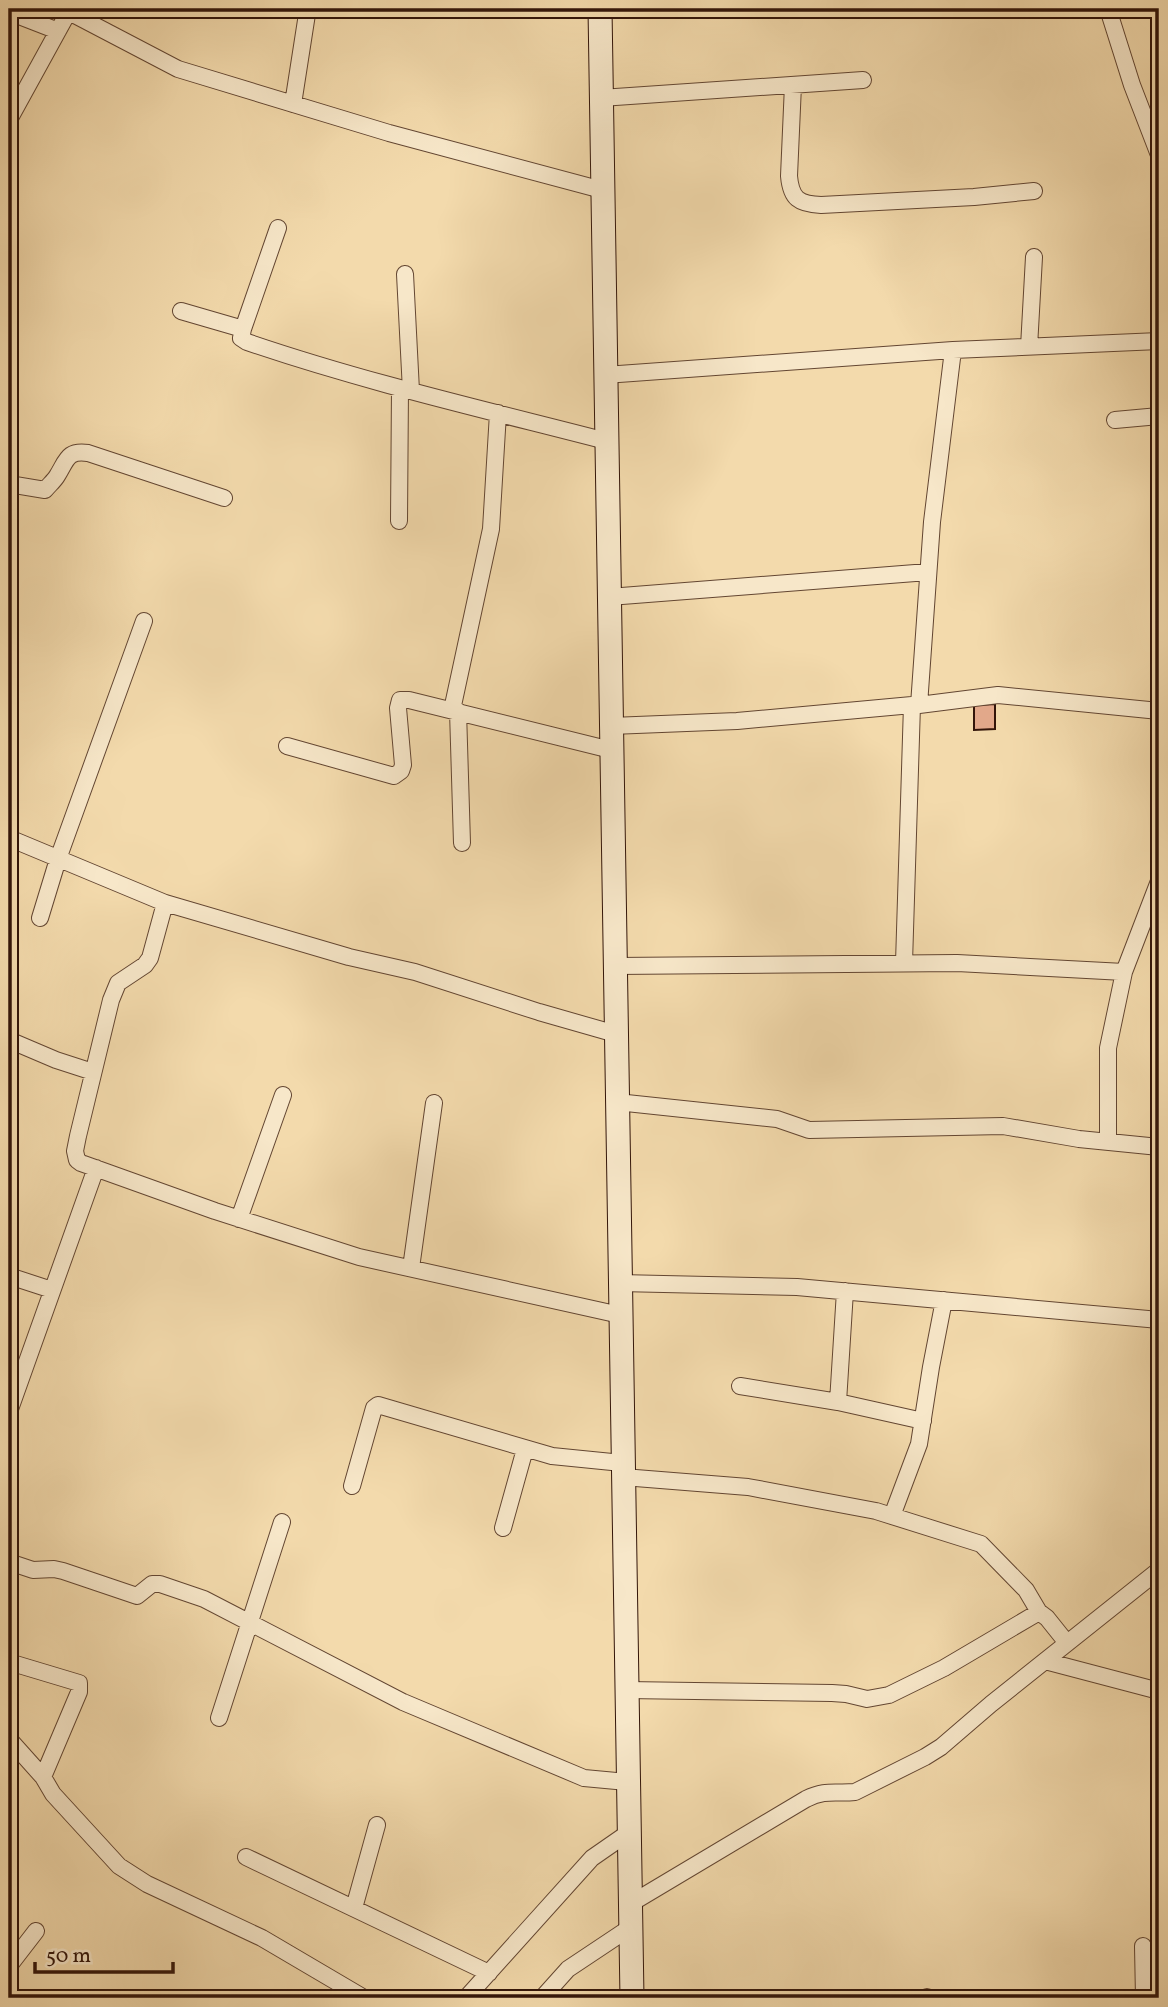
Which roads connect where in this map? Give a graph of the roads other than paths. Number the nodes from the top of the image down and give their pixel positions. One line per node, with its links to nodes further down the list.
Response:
1 (600, 9): 9 (main road)
2 (1108, 9): 12 (street)
3 (69, 11): 6 (street); 10 (street)
4 (9, 12): 6 (street)
5 (307, 14): 10 (street)
6 (58, 31): 11 (street)
7 (863, 80): 8 (street)
8 (793, 85): 9 (street); 14 (street)
9 (601, 97): 13 (main road)
10 (293, 104): 13 (street)
11 (9, 120)
12 (1159, 155)
13 (602, 190): 23 (main road)
14 (1034, 191)
15 (278, 228): 19 (street)
16 (1034, 257): 21 (street)
17 (405, 274): 24 (street)
18 (181, 312): 19 (street)
19 (243, 329): 24 (street)
20 (1159, 341): 21 (street)
21 (1029, 347): 22 (street)
22 (953, 350): 23 (street); 32 (street)
23 (605, 375): 28 (main road)
24 (405, 390): 25 (street); 31 (street)
25 (498, 413): 28 (street); 36 (street)
26 (1159, 416): 27 (street)
27 (1115, 420)
28 (606, 441): 33 (main road)
29 (9, 484): 30 (street)
30 (224, 498)
31 (399, 521)
32 (928, 572): 33 (street); 35 (street)
33 (609, 597): 38 (main road)
34 (144, 621): 43 (street)
35 (915, 705): 37 (street); 38 (street); 47 (street)
36 (455, 710): 39 (street); 40 (street); 42 (street)
37 (1159, 711)
38 (611, 726): 40 (main road)
39 (287, 746)
40 (611, 750): 48 (main road)
41 (9, 838): 43 (street)
42 (462, 843)
43 (58, 859): 45 (street); 46 (street)
44 (1159, 881): 49 (street)
45 (165, 902): 50 (street); 52 (street)
46 (40, 918)
47 (904, 963): 48 (street); 49 (street)
48 (615, 966): 50 (main road)
49 (1124, 971): 56 (street)
50 (615, 1034): 54 (main road)
51 (9, 1040): 52 (street)
52 (93, 1072): 58 (street)
53 (283, 1095): 59 (street)
54 (617, 1102): 56 (street); 62 (main road)
55 (434, 1103): 60 (street)
56 (1108, 1142): 57 (street)
57 (1159, 1147)
58 (96, 1168): 59 (street); 63 (street)
59 (239, 1219): 60 (street)
60 (411, 1268): 66 (street)
61 (9, 1276): 63 (street)
62 (619, 1283): 64 (street); 66 (main road)
63 (52, 1290): 70 (street)
64 (845, 1291): 65 (street); 69 (street)
65 (944, 1300): 67 (street); 71 (street)
66 (620, 1315): 73 (main road)
67 (1159, 1320)
68 (740, 1386): 69 (street)
69 (838, 1402): 71 (street)
70 (9, 1412)
71 (923, 1421): 75 (street)
72 (525, 1449): 73 (street); 74 (street); 77 (street)
73 (622, 1470): 75 (street); 85 (main road)
74 (352, 1486)
75 (892, 1516): 80 (street)
76 (282, 1522): 81 (street)
77 (503, 1528)
78 (9, 1562): 81 (street)
79 (1159, 1570): 82 (street)
80 (1043, 1615): 82 (street); 85 (street)
81 (251, 1623): 87 (street); 90 (street)
82 (1065, 1640): 83 (street)
83 (1045, 1661): 86 (street); 95 (street)
84 (9, 1662): 89 (street)
85 (626, 1690): 90 (main road)
86 (1159, 1691)
87 (219, 1718)
88 (9, 1739): 89 (street)
89 (43, 1777): 100 (street)
90 (628, 1782): 92 (main road)
91 (377, 1825): 94 (street)
92 (628, 1833): 95 (main road); 99 (street)
93 (246, 1857): 94 (street)
94 (354, 1908): 99 (street)
95 (631, 1915): 102 (street); 103 (main road)
96 (36, 1931): 98 (street)
97 (1143, 1946): 104 (street)
98 (9, 1966)
99 (489, 1973): 101 (street)
100 (364, 1998)
101 (466, 1998)
102 (542, 1998)
103 (632, 1998)
104 (1144, 1998)

